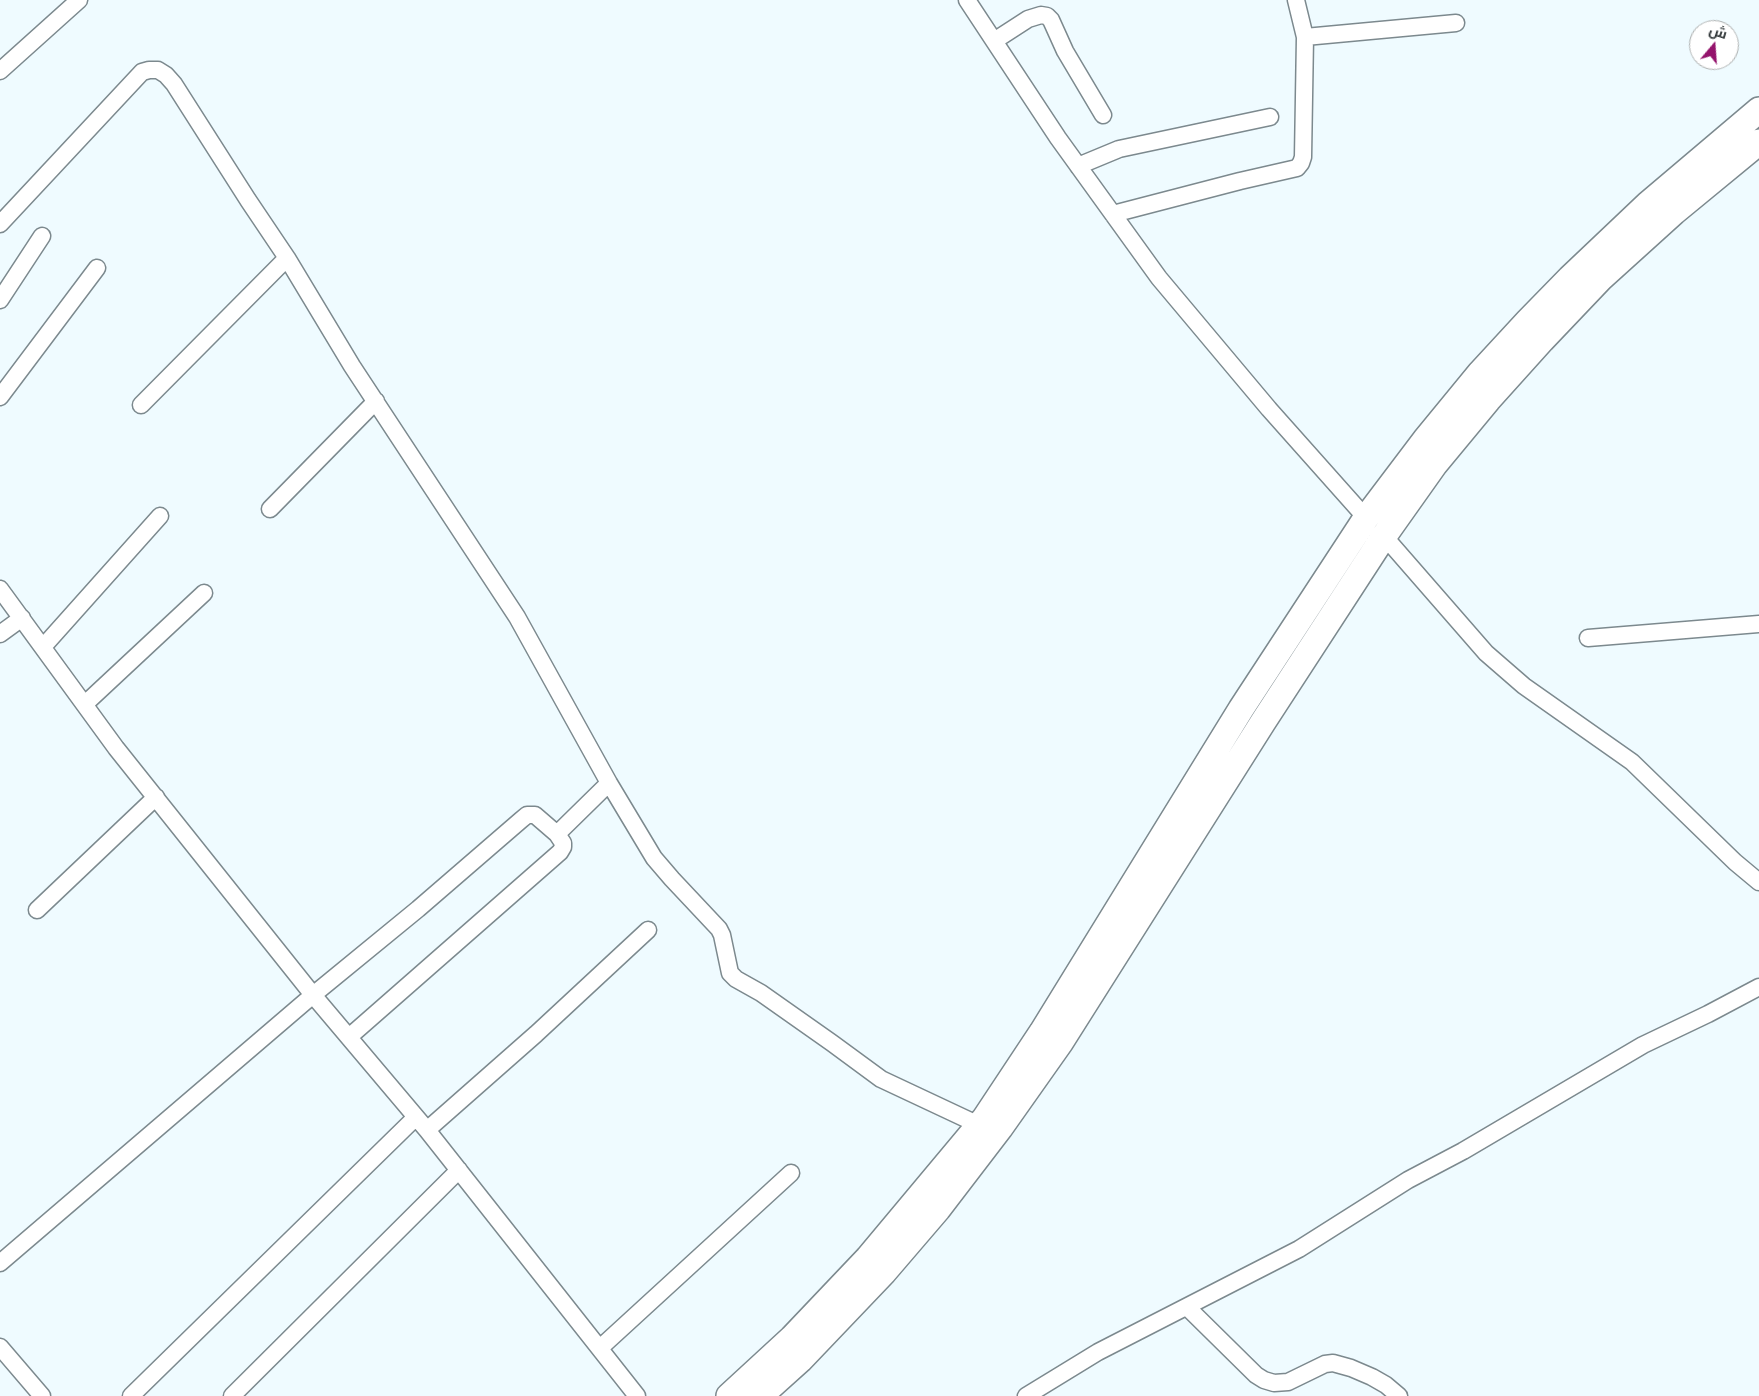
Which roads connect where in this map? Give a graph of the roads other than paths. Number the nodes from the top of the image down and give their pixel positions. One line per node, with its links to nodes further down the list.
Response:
1 (79, 0): 7 (street)
2 (967, 0): 6 (street)
3 (1296, 0): 5 (street)
4 (1456, 23): 5 (street)
5 (1305, 37): 13 (street)
6 (994, 41): 9 (street); 12 (street)
7 (0, 71)
8 (1759, 110): 24 (main road)
9 (1103, 115)
10 (1270, 117): 12 (street)
11 (1759, 142): 25 (main road)
12 (1078, 166): 13 (street)
13 (1113, 214): 24 (street)
14 (0, 224): 16 (street)
15 (42, 236): 18 (street)
16 (287, 258): 20 (street); 21 (street)
17 (97, 268): 19 (street)
18 (0, 300)
19 (0, 397)
20 (376, 401): 22 (street); 36 (street)
21 (141, 405)
22 (270, 509)
23 (160, 516): 32 (street)
24 (1366, 518): 34 (main road)
25 (1384, 536): 35 (main road); 39 (street)
26 (0, 589): 28 (street)
27 (204, 593): 33 (street)
28 (22, 618): 30 (street); 32 (street)
29 (1759, 624): 31 (street)
30 (0, 634)
31 (1588, 638)
32 (43, 647): 33 (street)
33 (85, 704): 37 (street)
34 (1225, 735): 35 (main road); 46 (main road)
35 (1246, 749): 59 (main road)
36 (609, 783): 38 (street); 46 (street)
37 (156, 797): 40 (street); 43 (street)
38 (557, 834): 43 (street); 44 (street)
39 (1759, 882)
40 (37, 910)
41 (648, 930): 47 (street)
42 (1759, 987): 51 (street)
43 (313, 995): 44 (street); 50 (street)
44 (349, 1037): 45 (street)
45 (416, 1117): 47 (street); 55 (street)
46 (979, 1125): 58 (main road)
47 (427, 1130): 48 (street)
48 (459, 1170): 53 (street); 56 (street)
49 (791, 1173): 53 (street)
50 (0, 1263)
51 (1187, 1307): 60 (street); 61 (street)
52 (0, 1347): 54 (street)
53 (600, 1348): 57 (street)
54 (42, 1396)
55 (131, 1396)
56 (232, 1396)
57 (637, 1396)
58 (729, 1396)
59 (760, 1396)
60 (1026, 1396)
61 (1400, 1396)

